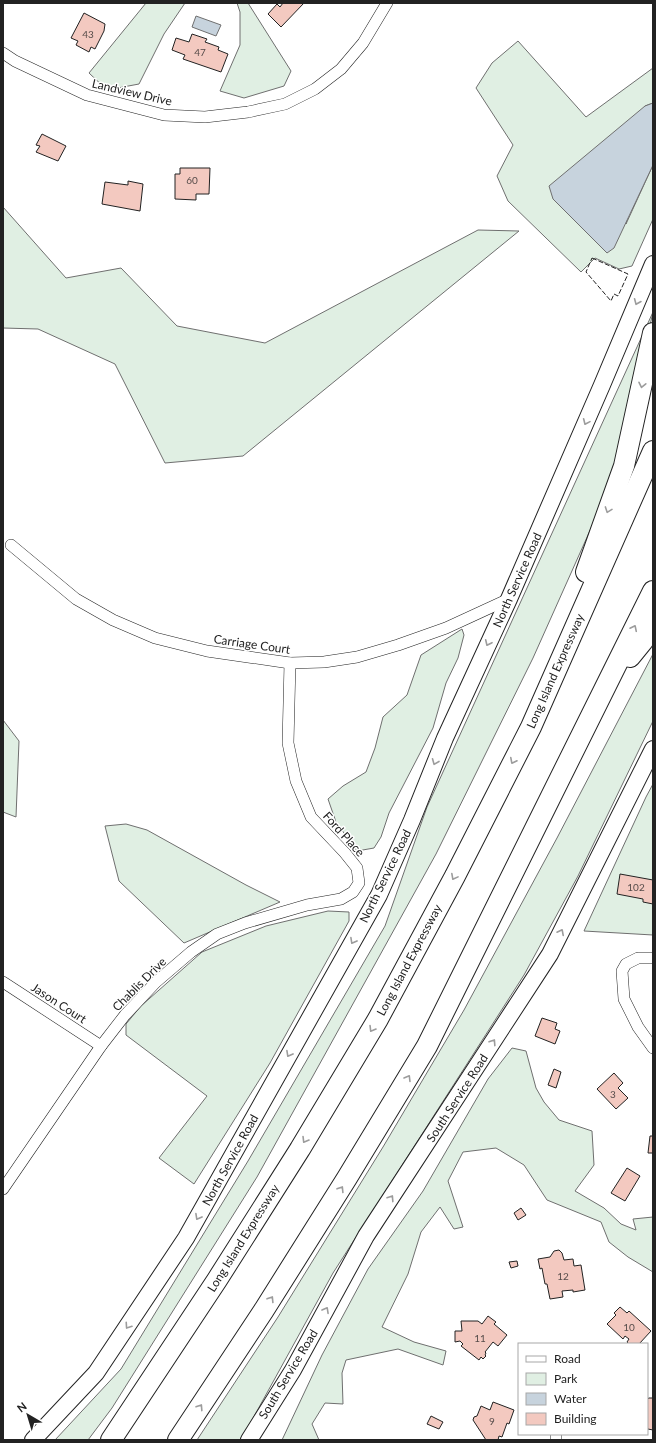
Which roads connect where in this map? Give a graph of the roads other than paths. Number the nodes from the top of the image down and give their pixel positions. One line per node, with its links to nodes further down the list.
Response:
1 (387, 3): 2 (street, Landview Drive)
2 (3, 53)
3 (653, 264): 8 (main road, North Service Road, one-way to 8)
4 (653, 333): 12 (highway, one-way to 12)
5 (653, 451): 12 (highway, Long Island Expressway)
6 (11, 545): 10 (street, Carriage Court)
7 (653, 591): 11 (highway, one-way to 7)
8 (509, 599): 10 (street, Carriage Court); 20 (main road, North Service Road, one-way to 20)
9 (653, 625): 11 (highway)
10 (290, 663): 14 (street, Ford Place)
11 (605, 688): 22 (highway, one-way to 11)
12 (530, 727): 21 (highway, Long Island Expressway, one-way to 21)
13 (653, 749): 23 (main road, South Service Road, one-way to 13)
14 (359, 883): 17 (street, Chablis Drive)
15 (653, 958): 18 (street)
16 (3, 982): 17 (street, Jason Court)
17 (101, 1046): 19 (street, Chablis Drive)
18 (653, 1048)
19 (3, 1189)
20 (33, 1440)
21 (111, 1440)
22 (178, 1440)
23 (249, 1440)

